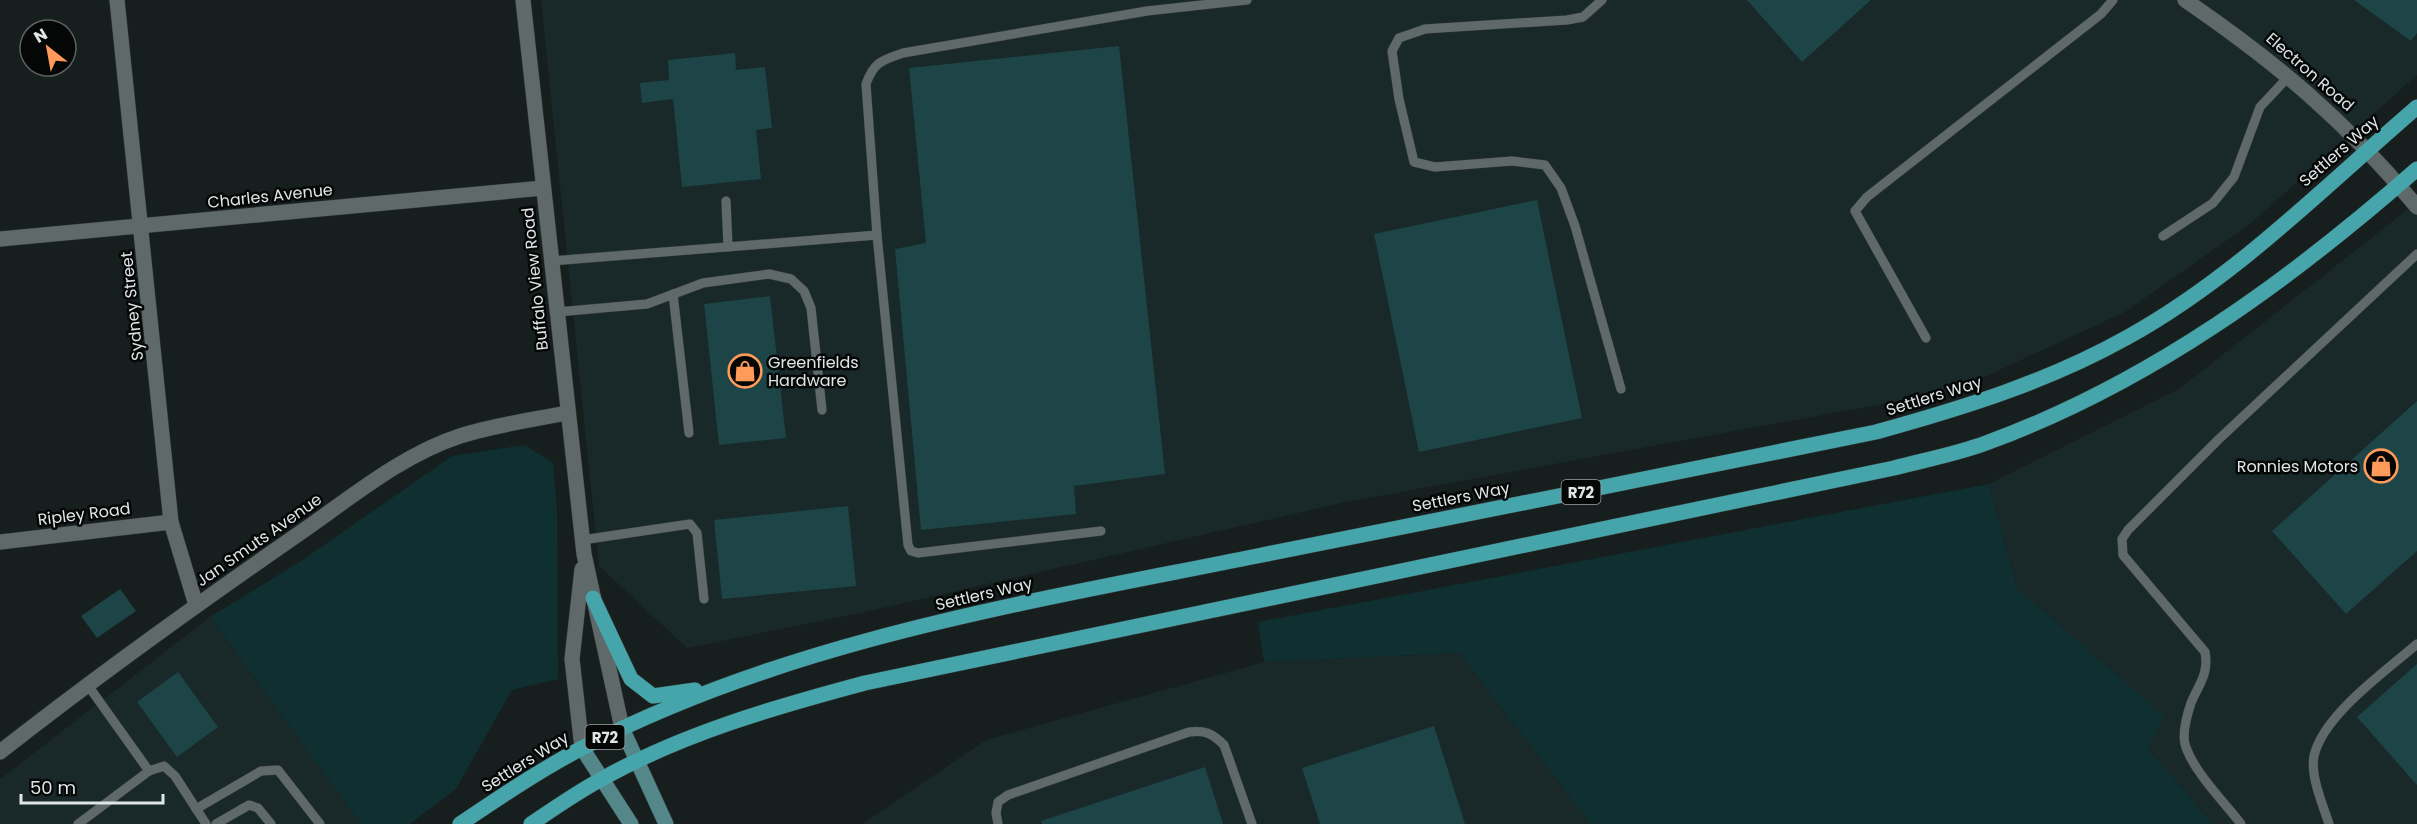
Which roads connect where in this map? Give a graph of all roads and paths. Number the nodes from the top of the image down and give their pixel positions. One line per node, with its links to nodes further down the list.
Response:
1 (117, 0): 15 (street, Sydney Street)
2 (523, 0): 12 (street, Buffalo View Road)
3 (1247, 0): 16 (lane)
4 (1602, 0): 25 (lane)
5 (2113, 0): 24 (lane)
6 (2186, 0): 7 (street, Electron Road)
7 (2289, 76): 9 (street, Electron Road); 17 (lane)
8 (2417, 106): 9 (main road, Settlers Way / R72)
9 (2368, 150): 11 (street, Electron Road); 37 (main road, Settlers Way / R72)
10 (2417, 169): 11 (main road, R72)
11 (2399, 185): 14 (street, Electron Road); 42 (main road, R72)
12 (543, 188): 15 (street, Charles Avenue); 21 (street, Buffalo View Road)
13 (726, 201): 19 (lane)
14 (2417, 207)
15 (142, 227): 18 (street, Charles Avenue); 29 (street, Sydney Street)
16 (877, 235): 19 (lane); 30 (lane)
17 (2163, 236)
18 (0, 239)
19 (728, 247): 21 (lane)
20 (2417, 254): 57 (lane)
21 (551, 261): 23 (street, Buffalo View Road)
22 (673, 294): 23 (lane); 26 (lane); 28 (lane)
23 (556, 312): 27 (street, Buffalo View Road)
24 (1926, 338)
25 (1621, 389)
26 (822, 410)
27 (567, 413): 32 (street, Buffalo View Road); 35 (street, Jan Smuts Avenue)
28 (689, 433)
29 (171, 522): 31 (street, Ripley Road); 35 (street, Sydney Street)
30 (1101, 531)
31 (0, 542)
32 (583, 547): 33 (street, Buffalo View Road); 34 (lane); 40 (street, Buffalo View Road)
33 (593, 598): 37 (main road); 39 (street, Buffalo View Road)
34 (704, 599)
35 (196, 605): 38 (street, Jan Smuts Avenue)
36 (2417, 644): 58 (lane)
37 (784, 665): 39 (main road, Settlers Way / R72)
38 (87, 684): 41 (street, Jan Smuts Avenue); 43 (lane)
39 (622, 728): 40 (main road, Settlers Way / R72); 42 (street)
40 (582, 748): 44 (street); 51 (main road, Settlers Way / R72)
41 (0, 752)
42 (638, 761): 44 (main road, R72); 54 (street)
43 (149, 771): 45 (lane); 46 (lane)
44 (601, 779): 52 (main road, R72); 53 (street)
45 (196, 809): 47 (lane); 50 (lane)
46 (78, 824)
47 (206, 824)
48 (216, 824): 49 (lane)
49 (271, 824)
50 (320, 824)
51 (460, 824)
52 (531, 824)
53 (631, 824)
54 (666, 824)
55 (998, 824): 56 (lane)
56 (1252, 824)
57 (2241, 824)
58 (2329, 824)

